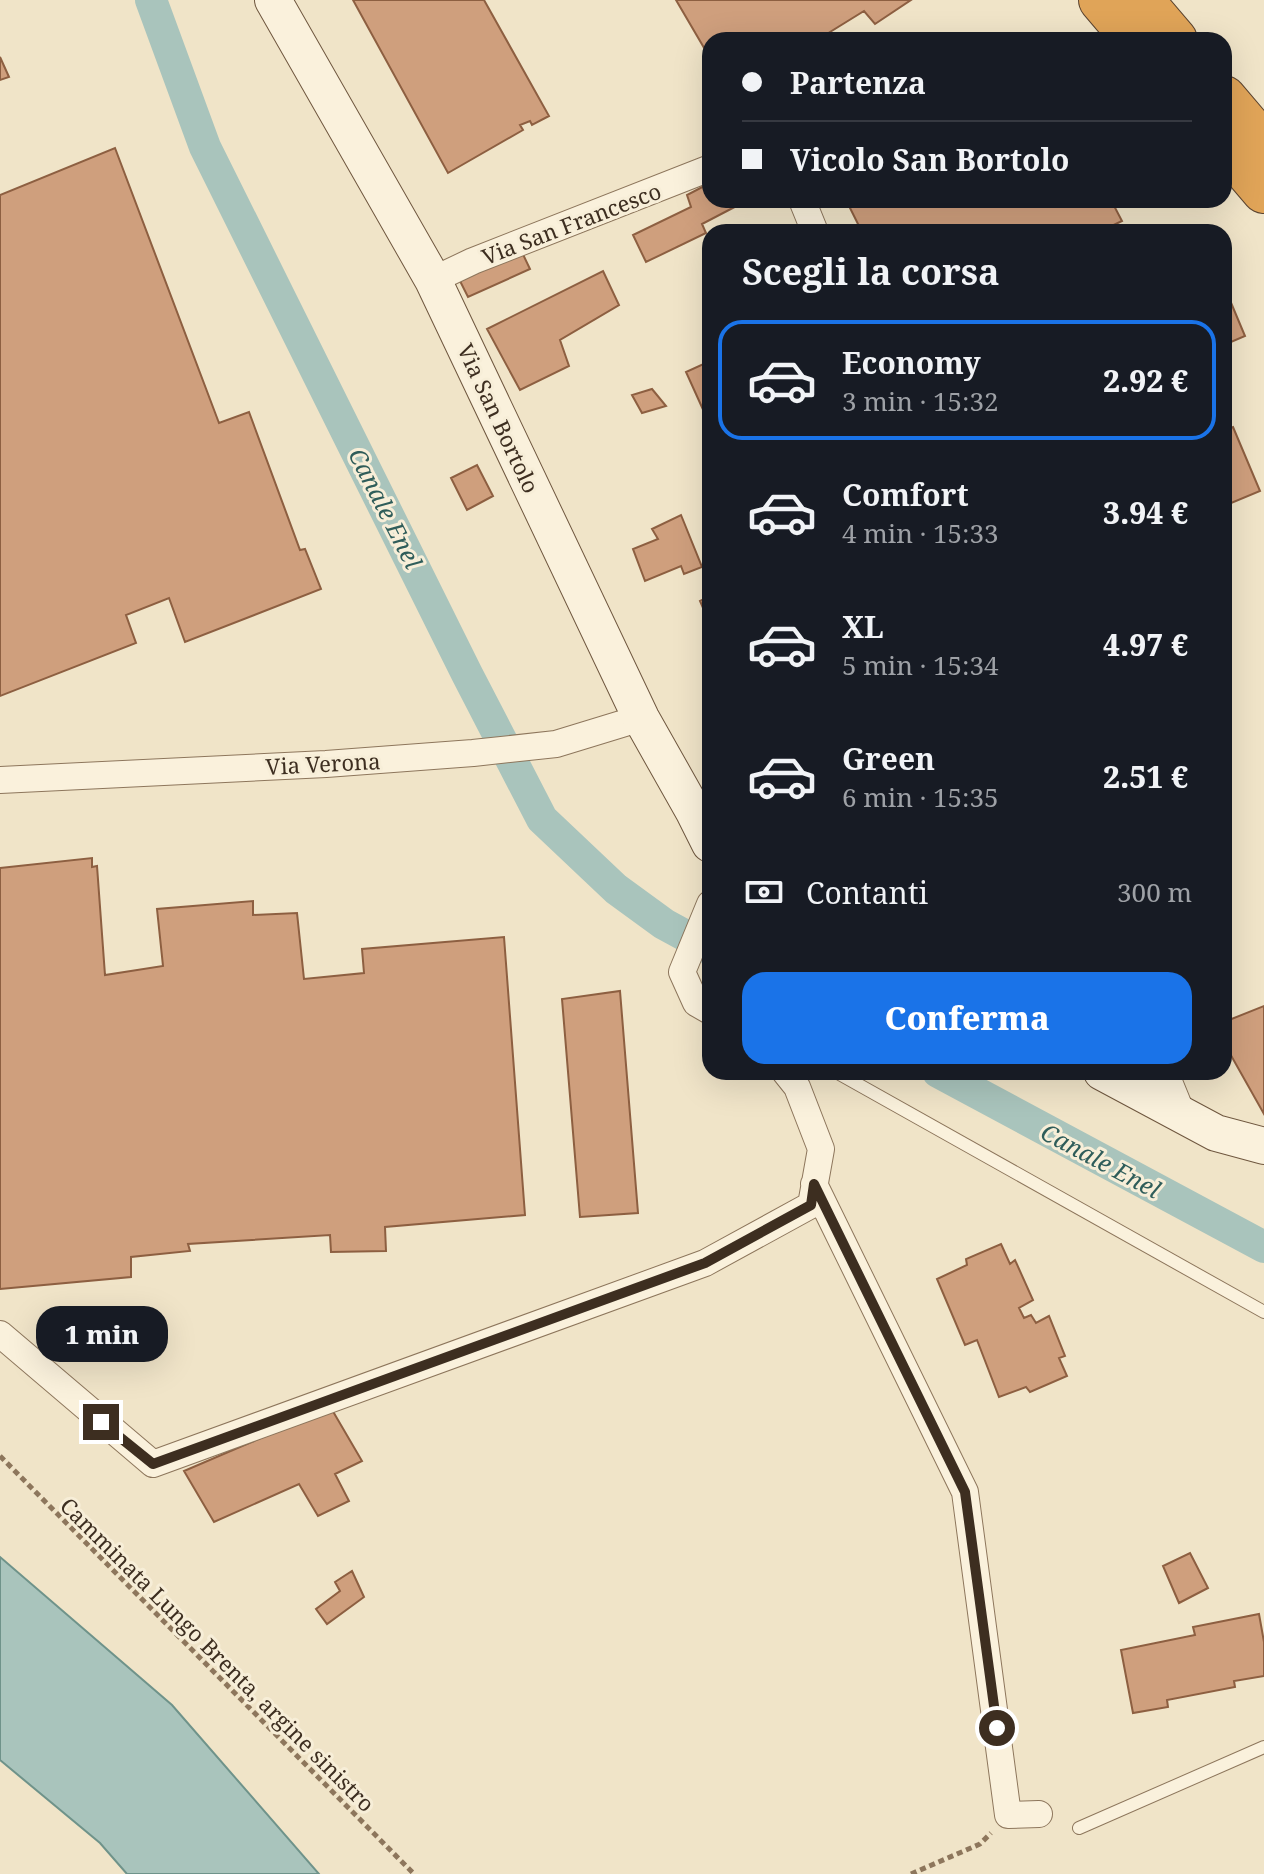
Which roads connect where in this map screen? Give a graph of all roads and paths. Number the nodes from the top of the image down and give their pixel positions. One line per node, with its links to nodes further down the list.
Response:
1 (273, 0): 11 (street, Via San Bortolo)
2 (1101, 0): 4 (highway)
3 (1141, 0): 5 (highway)
4 (1128, 32)
5 (1168, 32)
6 (1232, 107): 7 (highway)
7 (1264, 145)
8 (1232, 153): 10 (highway)
9 (702, 171): 11 (street, Via San Francesco)
10 (1264, 191)
11 (433, 280): 12 (street, Via San Bortolo)
12 (641, 718): 13 (street, Via Verona); 14 (street, Via San Bortolo)
13 (0, 780)
14 (702, 828)
15 (702, 925): 16 (street)
16 (702, 1006)
17 (791, 1080): 23 (street)
18 (850, 1080): 24 (lane)
19 (1117, 1080): 21 (street)
20 (1168, 1080): 21 (street)
21 (1183, 1116): 22 (street)
22 (1264, 1146)
23 (814, 1184): 25 (street); 29 (street)
24 (1264, 1312)
25 (0, 1334)
26 (0, 1456): 31 (path, Camminata Lungo Brenta, argine sinistro)
27 (1264, 1747): 30 (lane)
28 (1039, 1814): 29 (street)
29 (1008, 1815): 32 (path)
30 (1079, 1828)
31 (414, 1874)
32 (911, 1874)

